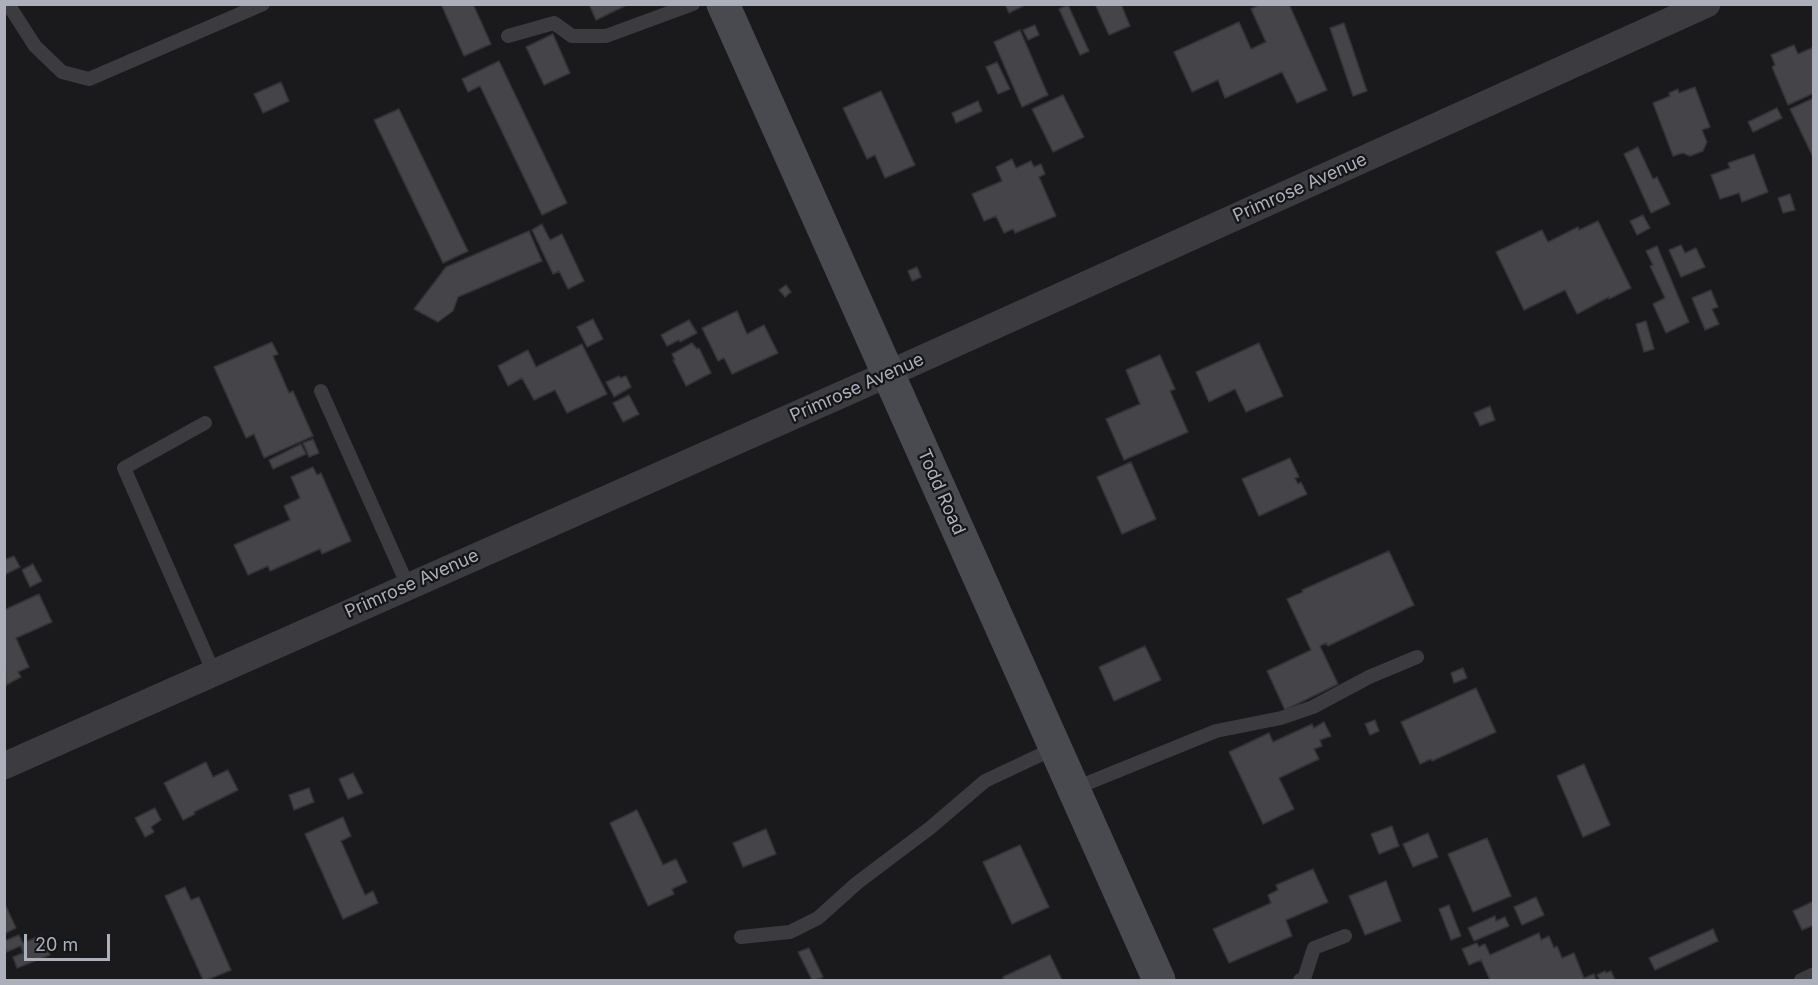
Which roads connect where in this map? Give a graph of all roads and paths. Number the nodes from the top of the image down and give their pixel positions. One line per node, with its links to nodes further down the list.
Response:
1 (8, 4): 2 (lane)
2 (263, 4)
3 (693, 4): 6 (lane)
4 (723, 4): 7 (main road, Todd Road)
5 (1707, 4): 7 (street, Primrose Avenue)
6 (508, 36)
7 (888, 374): 10 (street, Primrose Avenue); 13 (main road, Todd Road)
8 (321, 390): 10 (lane)
9 (205, 423): 12 (lane)
10 (408, 586): 12 (street, Primrose Avenue)
11 (1417, 657): 15 (lane)
12 (214, 673): 14 (street, Primrose Avenue)
13 (1055, 748): 15 (main road, Todd Road); 17 (lane)
14 (4, 766)
15 (1073, 789): 19 (main road, Todd Road)
16 (1345, 936): 20 (lane)
17 (741, 937)
18 (1814, 974): 21 (lane)
19 (1159, 981)
20 (1300, 981)
21 (1801, 981)

